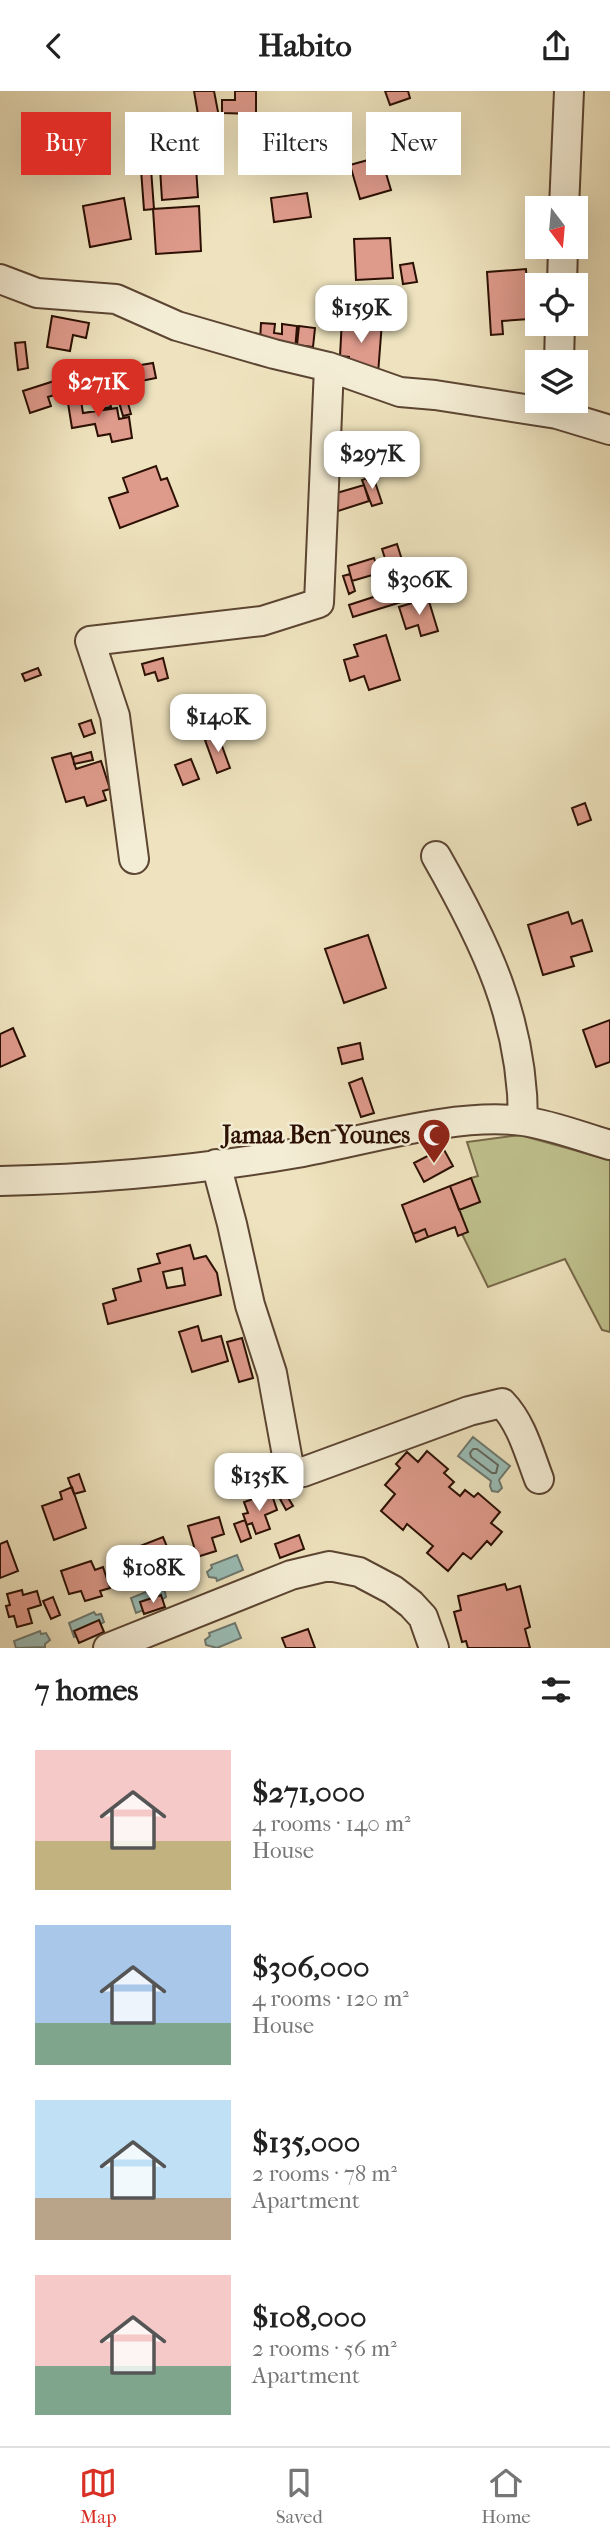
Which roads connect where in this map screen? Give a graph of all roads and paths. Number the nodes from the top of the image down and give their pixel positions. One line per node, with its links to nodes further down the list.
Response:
1 (569, 91): 2 (street)
2 (565, 196)
3 (0, 279): 4 (street)
4 (328, 367): 5 (street); 9 (street)
5 (525, 404)
6 (571, 413): 7 (street)
7 (610, 430)
8 (436, 856): 10 (street)
9 (134, 859)
10 (523, 1121): 11 (street); 12 (street)
11 (610, 1145)
12 (216, 1164): 13 (street); 14 (street)
13 (0, 1181)
14 (539, 1479)
15 (108, 1648): 16 (street)
16 (434, 1648)

